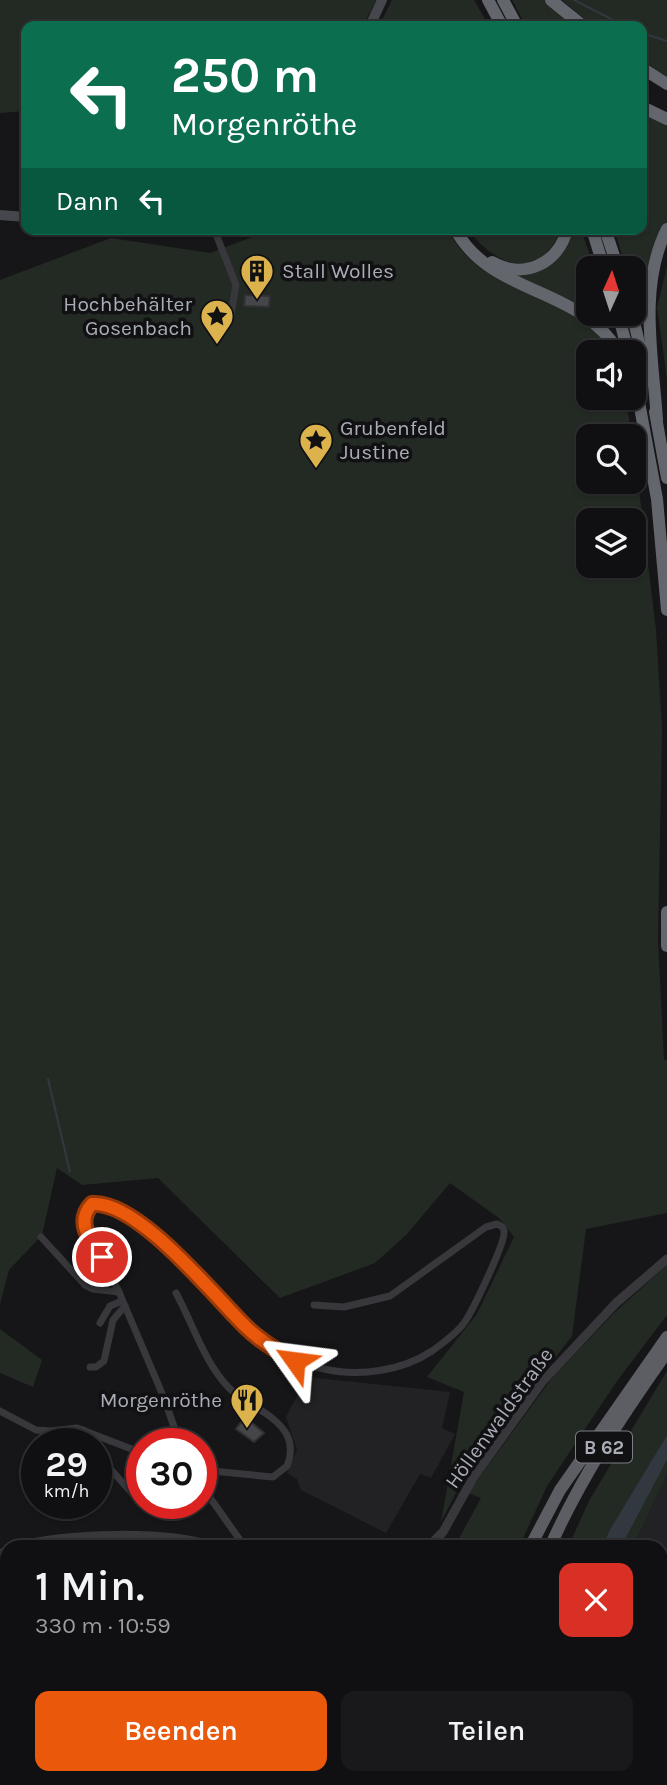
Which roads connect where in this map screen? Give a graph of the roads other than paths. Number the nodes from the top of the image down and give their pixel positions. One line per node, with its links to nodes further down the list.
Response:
1 (382, 0): 5 (main road)
2 (488, 0): 6 (highway)
3 (503, 0): 7 (highway)
4 (551, 0): 8 (highway)
5 (372, 21)
6 (499, 21)
7 (514, 21)
8 (577, 21)
9 (647, 71): 10 (highway)
10 (667, 84)
11 (647, 102): 13 (highway)
12 (647, 109): 14 (highway)
13 (667, 112)
14 (667, 119)
15 (0, 215): 16 (main road)
16 (21, 217)
17 (667, 229): 30 (highway)
18 (216, 235): 26 (street)
19 (459, 235): 28 (highway)
20 (466, 235): 21 (highway)
21 (565, 235)
22 (594, 235): 24 (highway)
23 (607, 235): 25 (highway)
24 (600, 256)
25 (614, 256)
26 (230, 320)
27 (635, 326): 30 (highway)
28 (611, 340)
29 (640, 410): 32 (highway)
30 (657, 419): 31 (highway)
31 (667, 478)
32 (667, 610)
33 (667, 912): 34 (highway)
34 (667, 946)
35 (41, 1237): 37 (street)
36 (667, 1259): 56 (street, Höllenwaldstraße)
37 (119, 1292): 39 (street); 40 (street)
38 (176, 1293): 50 (street)
39 (124, 1303): 41 (street); 44 (street); 47 (street)
40 (314, 1305)
41 (100, 1323)
42 (667, 1337): 48 (highway, B 62)
43 (667, 1352): 59 (highway, B 62)
44 (90, 1367)
45 (0, 1411): 46 (street)
46 (32, 1428)
47 (174, 1428)
48 (578, 1468): 57 (highway, B 62); 58 (highway, B 62)
49 (112, 1471): 51 (street)
50 (217, 1472)
51 (126, 1486)
52 (217, 1508): 55 (street)
53 (81, 1540): 54 (street)
54 (156, 1540)
55 (240, 1540)
56 (435, 1540)
57 (534, 1540)
58 (544, 1540)
59 (553, 1540)

